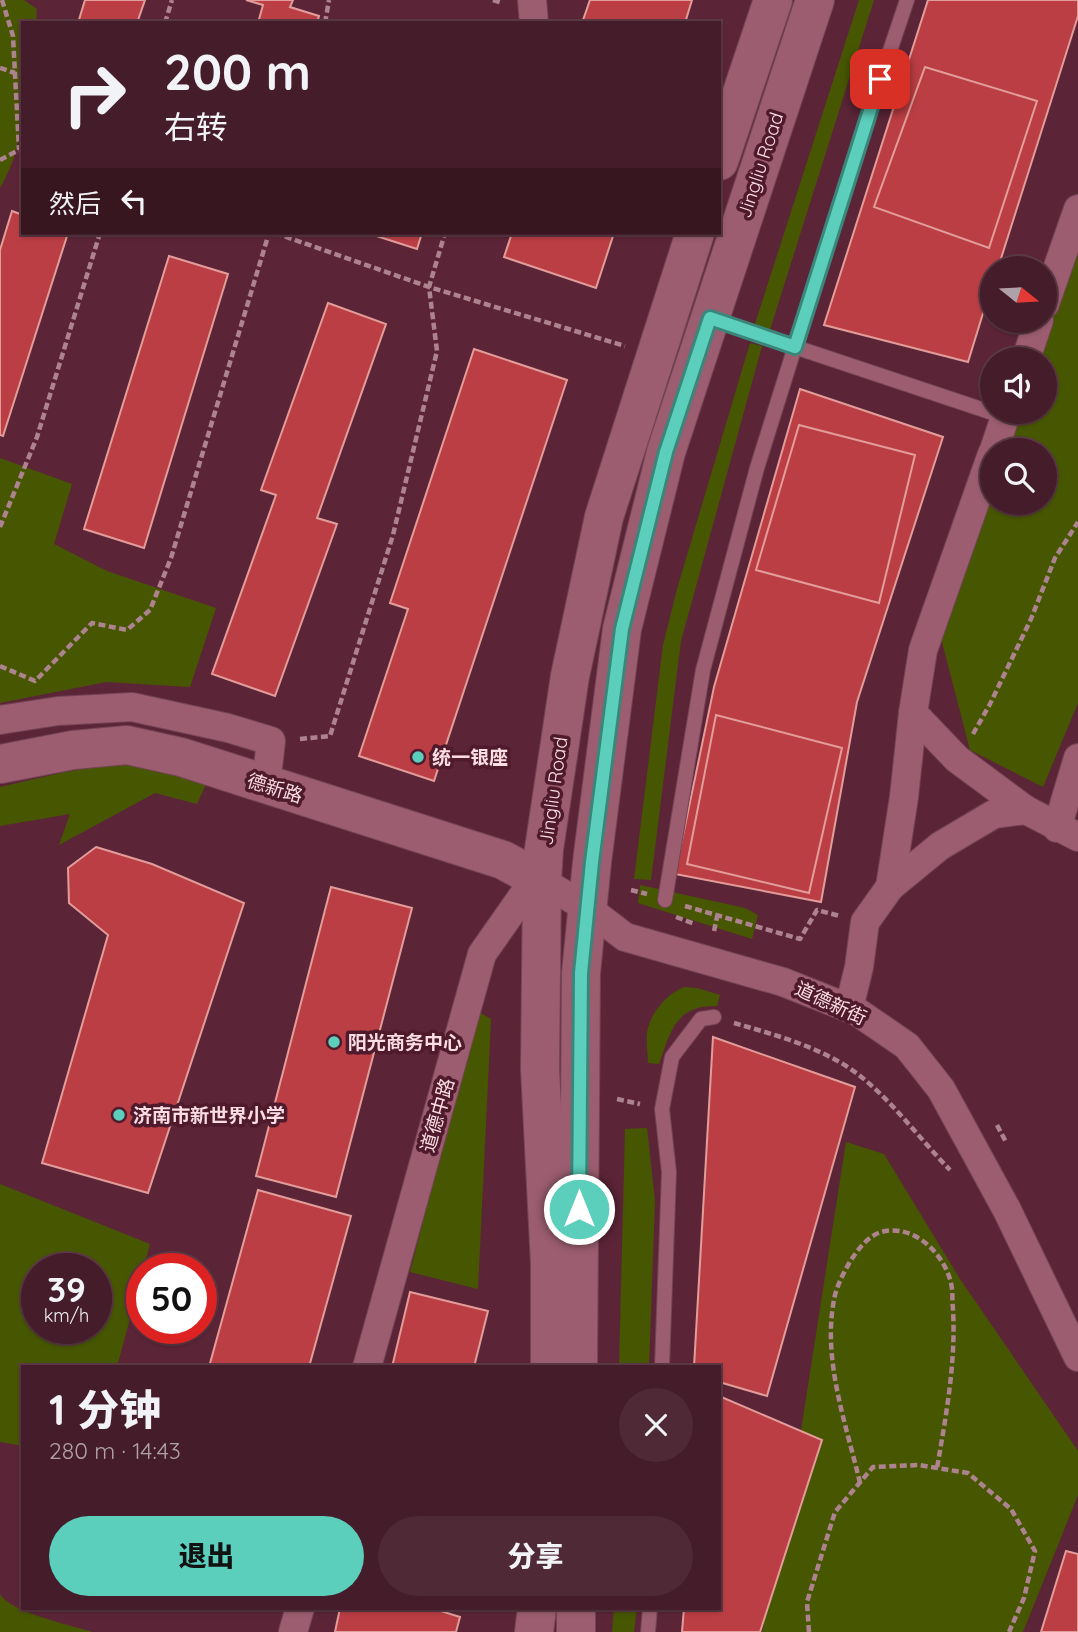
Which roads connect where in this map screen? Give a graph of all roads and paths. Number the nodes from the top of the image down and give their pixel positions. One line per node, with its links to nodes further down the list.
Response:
1 (2, 0): 12 (path)
2 (172, 0): 8 (path)
3 (329, 0): 9 (path)
4 (532, 0): 10 (street)
5 (773, 0): 14 (main road, Jingliu Road)
6 (815, 0): 24 (main road, Jingliu Road)
7 (907, 0): 25 (lane)
8 (166, 21)
9 (326, 21)
10 (534, 21)
11 (0, 68): 12 (path)
12 (15, 73): 13 (path)
13 (21, 151): 15 (path)
14 (721, 155)
15 (0, 160)
16 (1078, 209): 22 (street)
17 (99, 235): 30 (path)
18 (268, 235): 31 (path)
19 (281, 235): 23 (path)
20 (444, 235): 23 (path)
21 (694, 235): 41 (main road, Jingliu Road)
22 (1057, 269)
23 (429, 287): 26 (path); 34 (path)
24 (710, 318): 25 (lane); 45 (main road, Jingliu Road)
25 (795, 347): 27 (lane); 44 (lane)
26 (635, 349)
27 (980, 406)
28 (980, 489): 32 (street)
29 (1078, 522): 36 (path)
30 (0, 527)
31 (0, 666)
32 (913, 713): 36 (street); 42 (street)
33 (0, 720): 34 (street)
34 (271, 741): 38 (street)
35 (1078, 758): 40 (street)
36 (957, 759): 39 (street)
37 (0, 764): 38 (main road, 德新路)
38 (263, 784): 41 (main road, 德新路)
39 (1026, 810): 40 (street); 42 (street)
40 (1067, 832)
41 (542, 881): 45 (street, 道德新街); 53 (street, 道德中路); 54 (main road, Jingliu Road)
42 (890, 887): 47 (street)
43 (631, 890): 44 (path)
44 (665, 900): 46 (path)
45 (587, 908): 49 (street, 道德新街); 55 (main road, Jingliu Road)
46 (717, 917): 47 (path); 48 (path)
47 (865, 922): 49 (street)
48 (714, 931)
49 (849, 1008): 52 (street, 道德新街)
50 (714, 1017): 51 (path); 56 (lane)
51 (953, 1173)
52 (1078, 1357)
53 (368, 1365)
54 (550, 1365)
55 (578, 1365)
56 (662, 1365)
57 (937, 1468): 58 (path); 58 (path); 68 (path)
58 (860, 1483): 67 (path)
59 (299, 1610): 63 (street)
60 (537, 1610): 64 (main road)
61 (576, 1610): 65 (main road)
62 (650, 1610): 66 (lane)
63 (293, 1632)
64 (534, 1632)
65 (576, 1632)
66 (648, 1632)
67 (809, 1632)
68 (1009, 1632)

